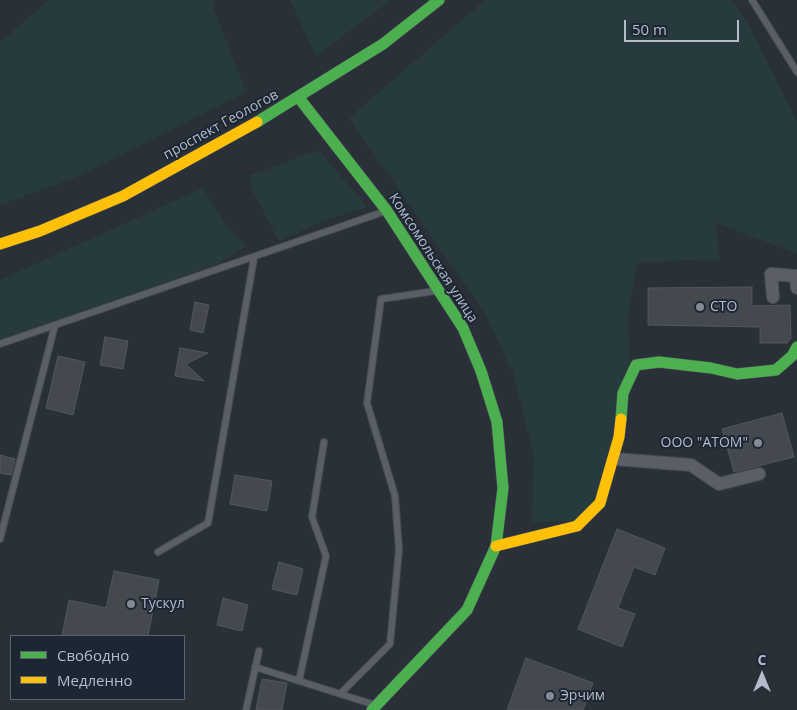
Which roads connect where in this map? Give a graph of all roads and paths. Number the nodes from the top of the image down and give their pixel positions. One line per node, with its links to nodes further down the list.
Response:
1 (439, 0): 4 (street, проспект Геологов)
2 (752, 0): 3 (lane)
3 (797, 72)
4 (299, 98): 5 (street, Комсомольская улица); 6 (street, проспект Геологов)
5 (387, 211): 7 (lane); 9 (street, Комсомольская улица)
6 (0, 244)
7 (254, 258): 11 (lane); 19 (lane)
8 (797, 288): 10 (street)
9 (437, 290): 18 (street, Комсомольская улица); 23 (lane)
10 (773, 297)
11 (55, 326): 12 (lane); 17 (lane)
12 (0, 344)
13 (797, 347): 15 (street)
14 (324, 442): 22 (lane)
15 (614, 459): 16 (street); 18 (street)
16 (759, 474)
17 (0, 538)
18 (496, 546): 24 (street, Комсомольская улица)
19 (158, 552)
20 (259, 651): 21 (lane)
21 (255, 667): 22 (lane); 25 (lane)
22 (298, 681): 23 (lane)
23 (340, 694): 24 (lane)
24 (374, 708)
25 (246, 710)

